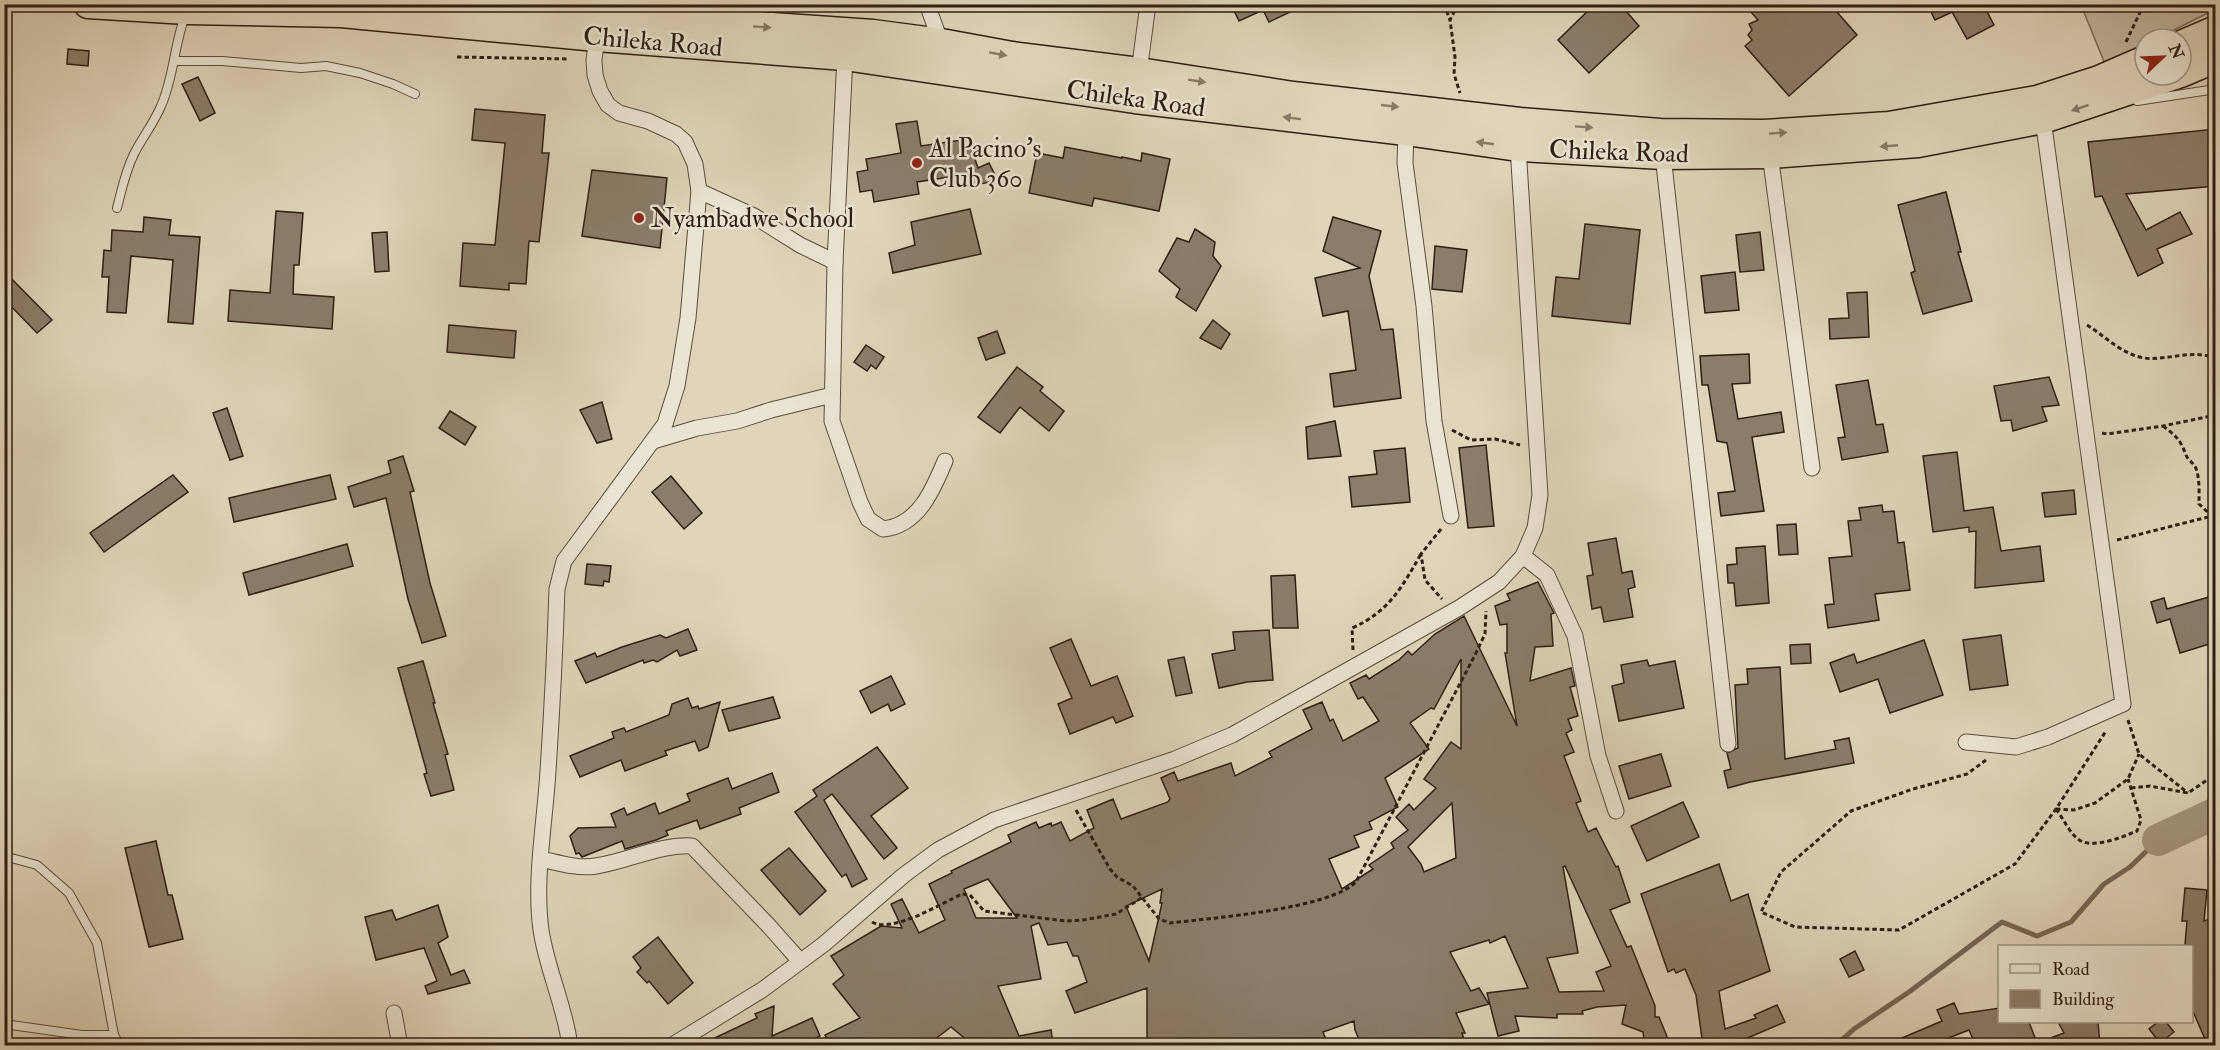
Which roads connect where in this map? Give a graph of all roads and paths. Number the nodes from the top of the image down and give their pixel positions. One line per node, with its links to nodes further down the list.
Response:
1 (88, 4): 7 (highway, Chileka Road)
2 (452, 4): 11 (highway, Chileka Road, one-way to 11)
3 (927, 4): 11 (street)
4 (1148, 4): 19 (street)
5 (1444, 4): 8 (path)
6 (1458, 4): 8 (path)
7 (187, 10): 12 (highway, Chileka Road); 16 (lane)
8 (1450, 20): 24 (path)
9 (2216, 30): 10 (highway)
10 (2193, 40)
11 (941, 43): 19 (highway, Chileka Road, one-way to 19)
12 (596, 48): 13 (highway, Chileka Road); 14 (path); 30 (street)
13 (845, 56): 26 (highway, Chileka Road, one-way to 13); 32 (street)
14 (457, 57)
15 (2216, 58): 18 (highway)
16 (174, 61): 22 (lane); 31 (lane)
17 (2133, 65): 24 (highway, Chileka Road, one-way to 17)
18 (2193, 68)
19 (1139, 72): 24 (highway, Chileka Road, one-way to 24)
20 (2141, 87): 23 (highway, Chileka Road)
21 (2216, 89): 23 (lane)
22 (415, 94)
23 (2113, 97): 25 (highway, Chileka Road, one-way to 25)
24 (1476, 116)
25 (2043, 120): 28 (highway, Chileka Road, one-way to 28); 33 (street)
26 (1406, 131): 27 (highway, Chileka Road, one-way to 26); 37 (street)
27 (1518, 147): 29 (highway, Chileka Road); 41 (street)
28 (1770, 154): 29 (highway, Chileka Road); 43 (street)
29 (1663, 155): 54 (street)
30 (699, 191): 32 (street); 40 (street)
31 (117, 208)
32 (836, 262): 35 (street)
33 (2070, 314): 34 (path); 38 (street)
34 (2216, 359)
35 (832, 395): 40 (street); 42 (street)
36 (2216, 415): 39 (path)
37 (1434, 421): 41 (path); 44 (street)
38 (2084, 425): 39 (path); 46 (street)
39 (2163, 426): 45 (path)
40 (653, 441): 65 (street)
41 (1538, 452): 48 (street)
42 (945, 462)
43 (1812, 468)
44 (1451, 516): 47 (path)
45 (2214, 516): 46 (path)
46 (2101, 544): 52 (street)
47 (1421, 554): 50 (path); 51 (path)
48 (1523, 556): 49 (street); 63 (street)
49 (1487, 590): 50 (street); 66 (path)
50 (1459, 608): 61 (street)
51 (1350, 654)
52 (2123, 704): 55 (street); 56 (path); 62 (path)
53 (1966, 742): 55 (street)
54 (1728, 744)
55 (2002, 746): 62 (path)
56 (2139, 754): 58 (path); 60 (path)
57 (2216, 774): 60 (path)
58 (2128, 779): 59 (path); 62 (path)
59 (2132, 788): 60 (path); 62 (path)
60 (2188, 792)
61 (1068, 796): 66 (path); 67 (street)
62 (2056, 809)
63 (1616, 811)
64 (4, 856): 71 (lane)
65 (541, 859): 68 (street); 74 (street)
66 (1143, 897): 67 (path)
67 (861, 914): 68 (street)
68 (800, 961): 75 (street)
69 (394, 1013): 73 (street)
70 (4, 1024): 71 (lane)
71 (114, 1035): 72 (lane)
72 (120, 1046)
73 (400, 1046)
74 (570, 1046)
75 (671, 1046)

